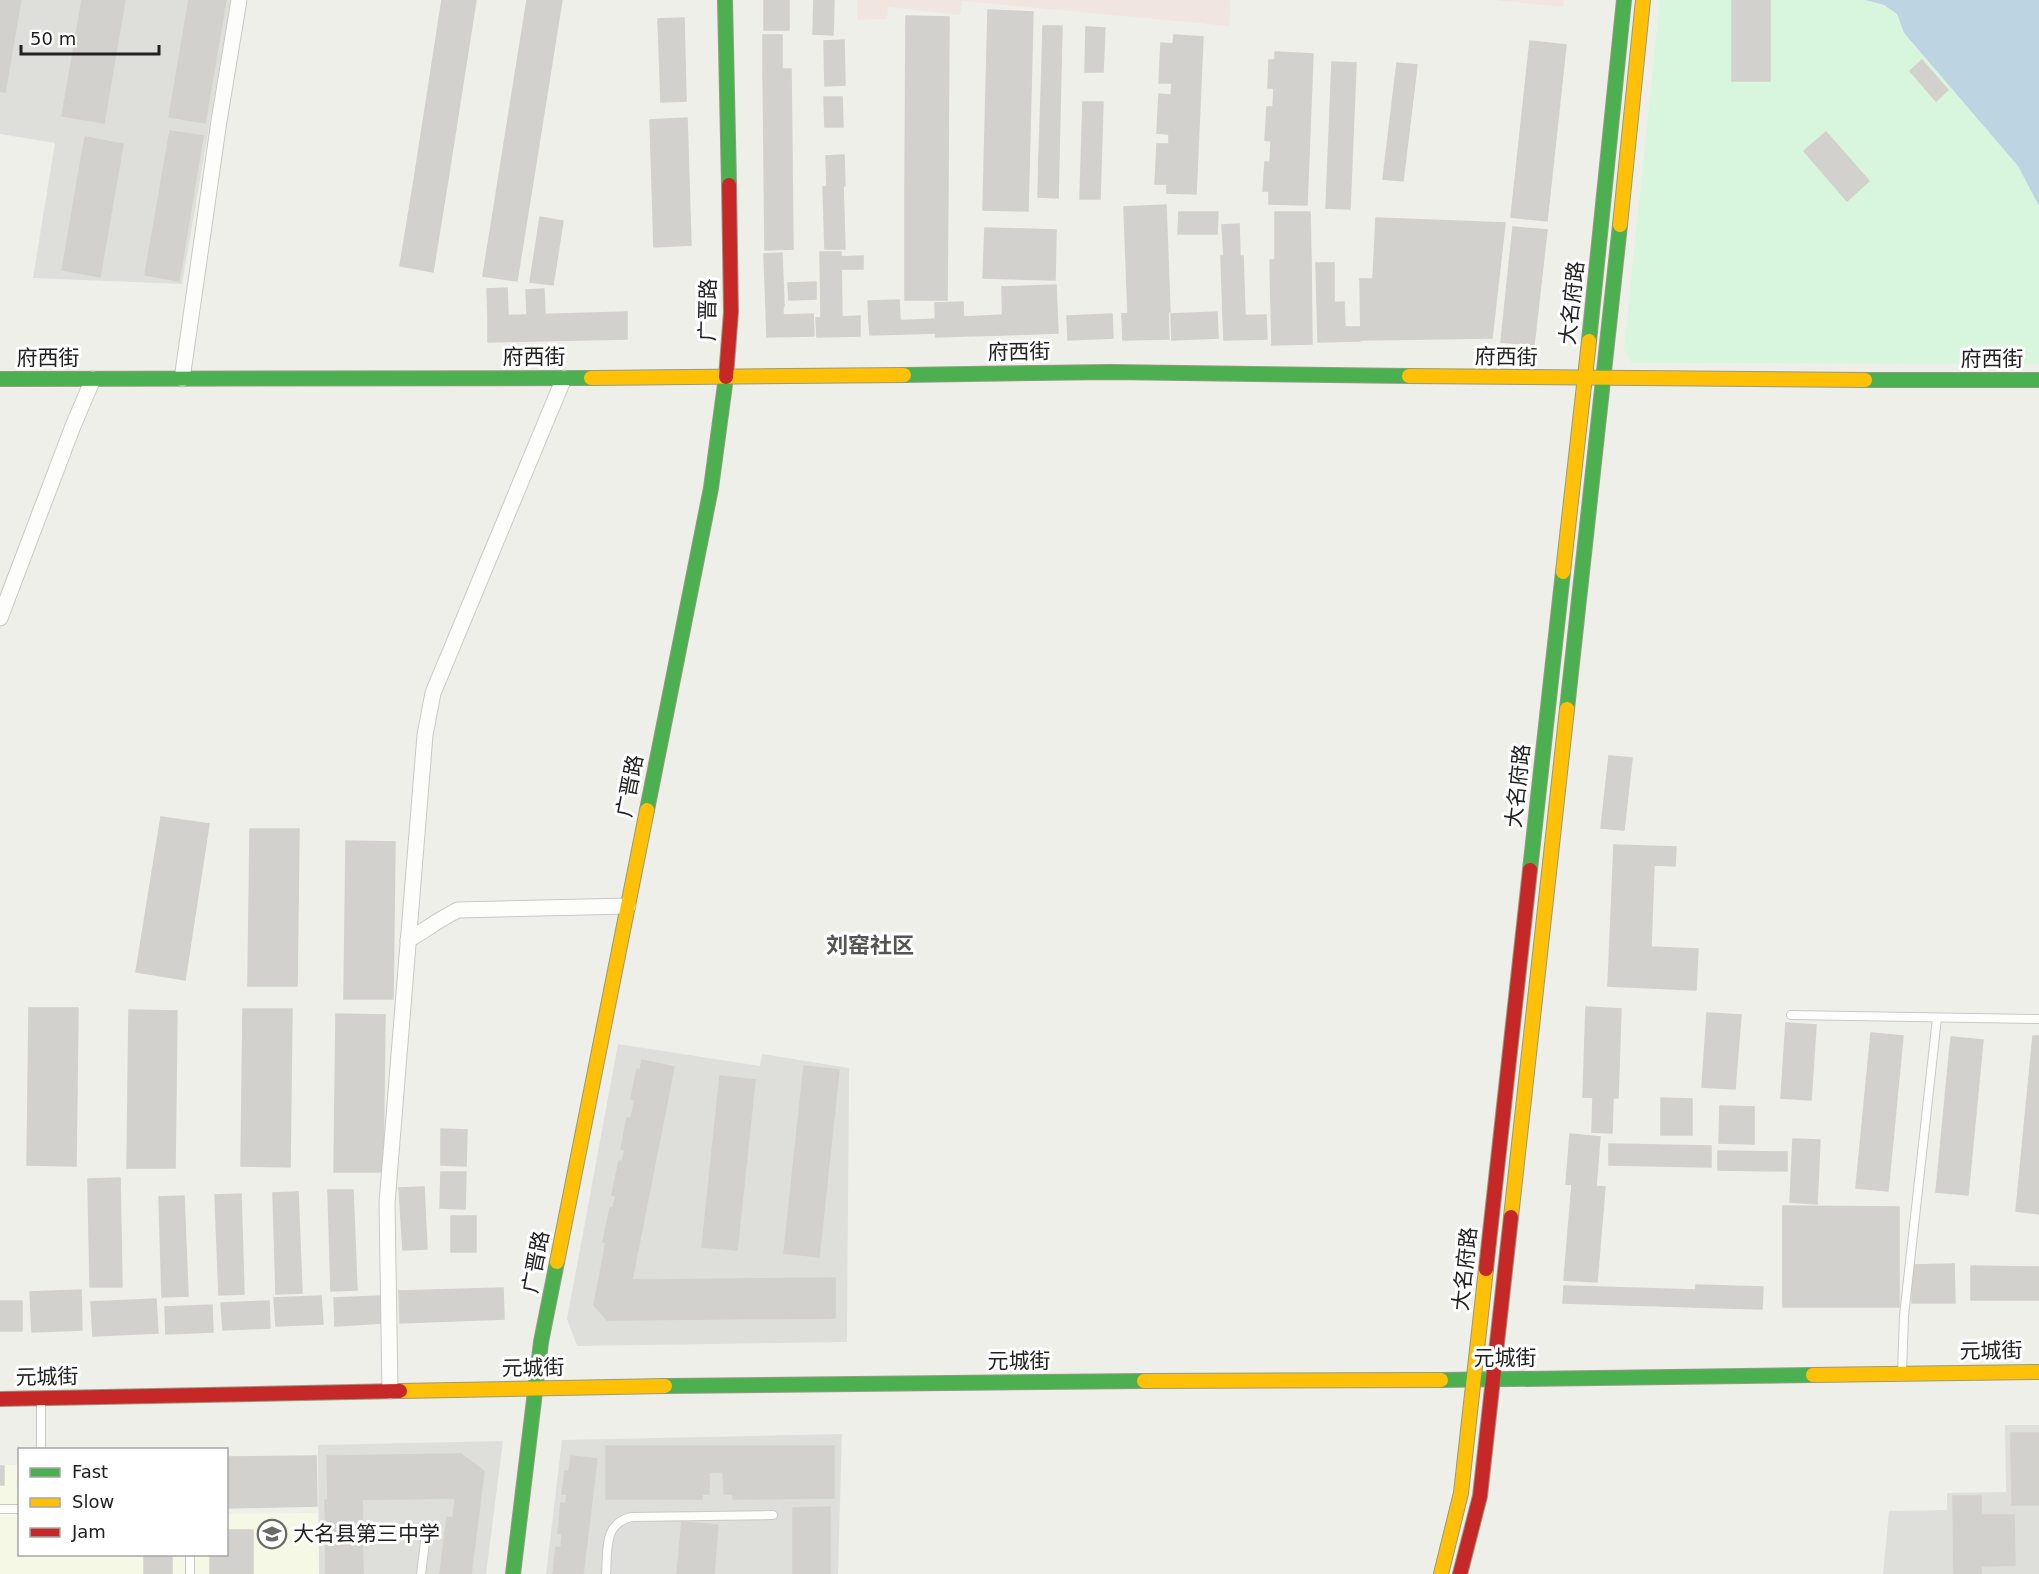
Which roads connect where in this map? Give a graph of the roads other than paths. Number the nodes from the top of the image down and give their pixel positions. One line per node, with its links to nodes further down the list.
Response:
1 (238, 0): 9 (street)
2 (725, 0): 5 (street, 广晋路)
3 (1624, 0): 10 (street, 大名府路)
4 (1643, 0): 11 (street, 大名府路)
5 (726, 377): 6 (street, 府西街); 10 (street, 府西街); 14 (street, 广晋路)
6 (564, 378): 9 (street, 府西街); 15 (street)
7 (0, 379): 8 (street, 府西街)
8 (93, 379): 9 (street, 府西街); 13 (street)
9 (182, 379)
10 (1584, 379): 11 (street, 府西街); 21 (street, 大名府路)
11 (1603, 379): 12 (street, 府西街); 22 (street, 大名府路)
12 (2039, 380)
13 (0, 618)
14 (628, 906): 15 (street); 23 (street, 广晋路)
15 (408, 940): 24 (street)
16 (1791, 1016): 17 (lane)
17 (1937, 1018): 18 (lane); 20 (lane)
18 (2039, 1019)
19 (2039, 1372): 20 (street, 元城街)
20 (1902, 1374): 22 (street, 元城街)
21 (1474, 1380): 22 (street, 元城街); 23 (street, 元城街); 37 (street, 大名府路)
22 (1493, 1380): 38 (street, 大名府路)
23 (535, 1389): 24 (street, 元城街); 35 (street, 广晋路)
24 (390, 1391): 25 (street, 元城街)
25 (41, 1398): 26 (street, 元城街); 27 (lane)
26 (0, 1399)
27 (41, 1448)
28 (0, 1509): 29 (lane)
29 (18, 1509)
30 (773, 1515): 36 (lane)
31 (427, 1526): 34 (lane)
32 (190, 1556): 33 (lane)
33 (190, 1574)
34 (421, 1574)
35 (513, 1574)
36 (606, 1574)
37 (1441, 1574)
38 (1460, 1574)

